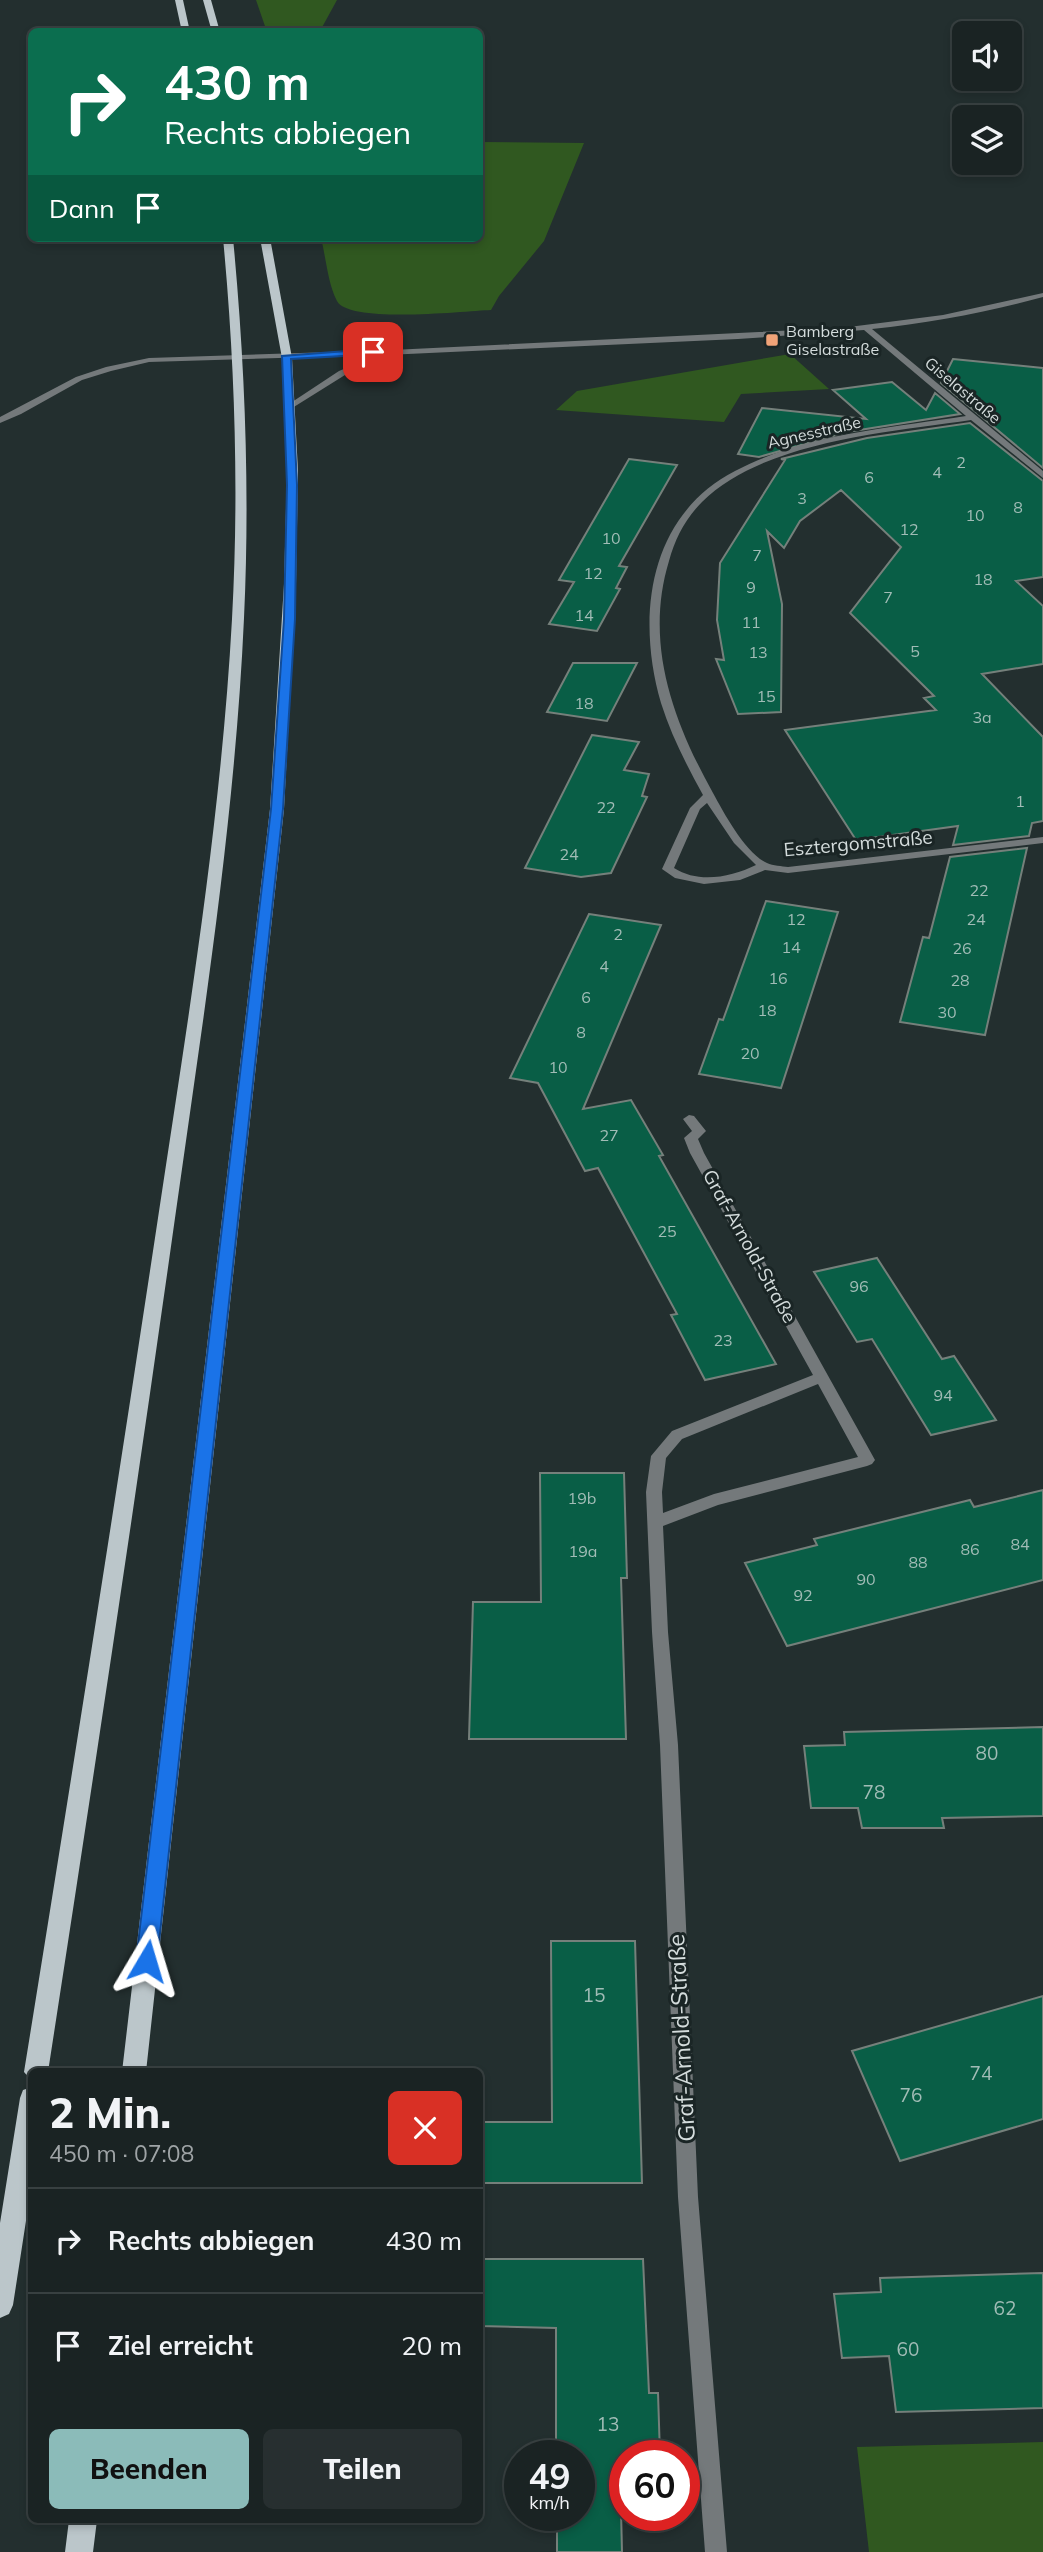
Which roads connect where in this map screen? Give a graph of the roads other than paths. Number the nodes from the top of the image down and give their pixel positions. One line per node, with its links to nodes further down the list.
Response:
1 (179, 0): 3 (main road)
2 (207, 0): 4 (main road)
3 (185, 28)
4 (215, 28)
5 (228, 242): 11 (main road)
6 (266, 242): 10 (main road)
7 (1043, 295): 8 (street)
8 (866, 328): 9 (street); 13 (street, Giselastraße)
9 (394, 351): 10 (street); 12 (street)
10 (286, 356): 11 (street); 12 (main road)
11 (235, 359): 14 (street); 22 (main road)
12 (289, 408): 23 (main road)
13 (973, 417): 15 (street, Giselastraße); 16 (street, Agnesstraße)
14 (0, 420)
15 (1043, 475)
16 (709, 795): 18 (street, Agnesstraße); 18 (street, Esztergomstraße)
17 (1043, 840): 18 (street, Esztergomstraße)
18 (764, 866)
19 (689, 1119): 20 (street, Graf-Arnold-Straße)
20 (822, 1377): 21 (street, Graf-Arnold-Straße); 21 (street, Graf-Arnold-Straße)
21 (654, 1523): 28 (street, Graf-Arnold-Straße)
22 (37, 2068)
23 (134, 2068)
24 (28, 2124): 25 (main road)
25 (0, 2305)
26 (83, 2523): 27 (main road)
27 (79, 2552)
28 (716, 2552)

